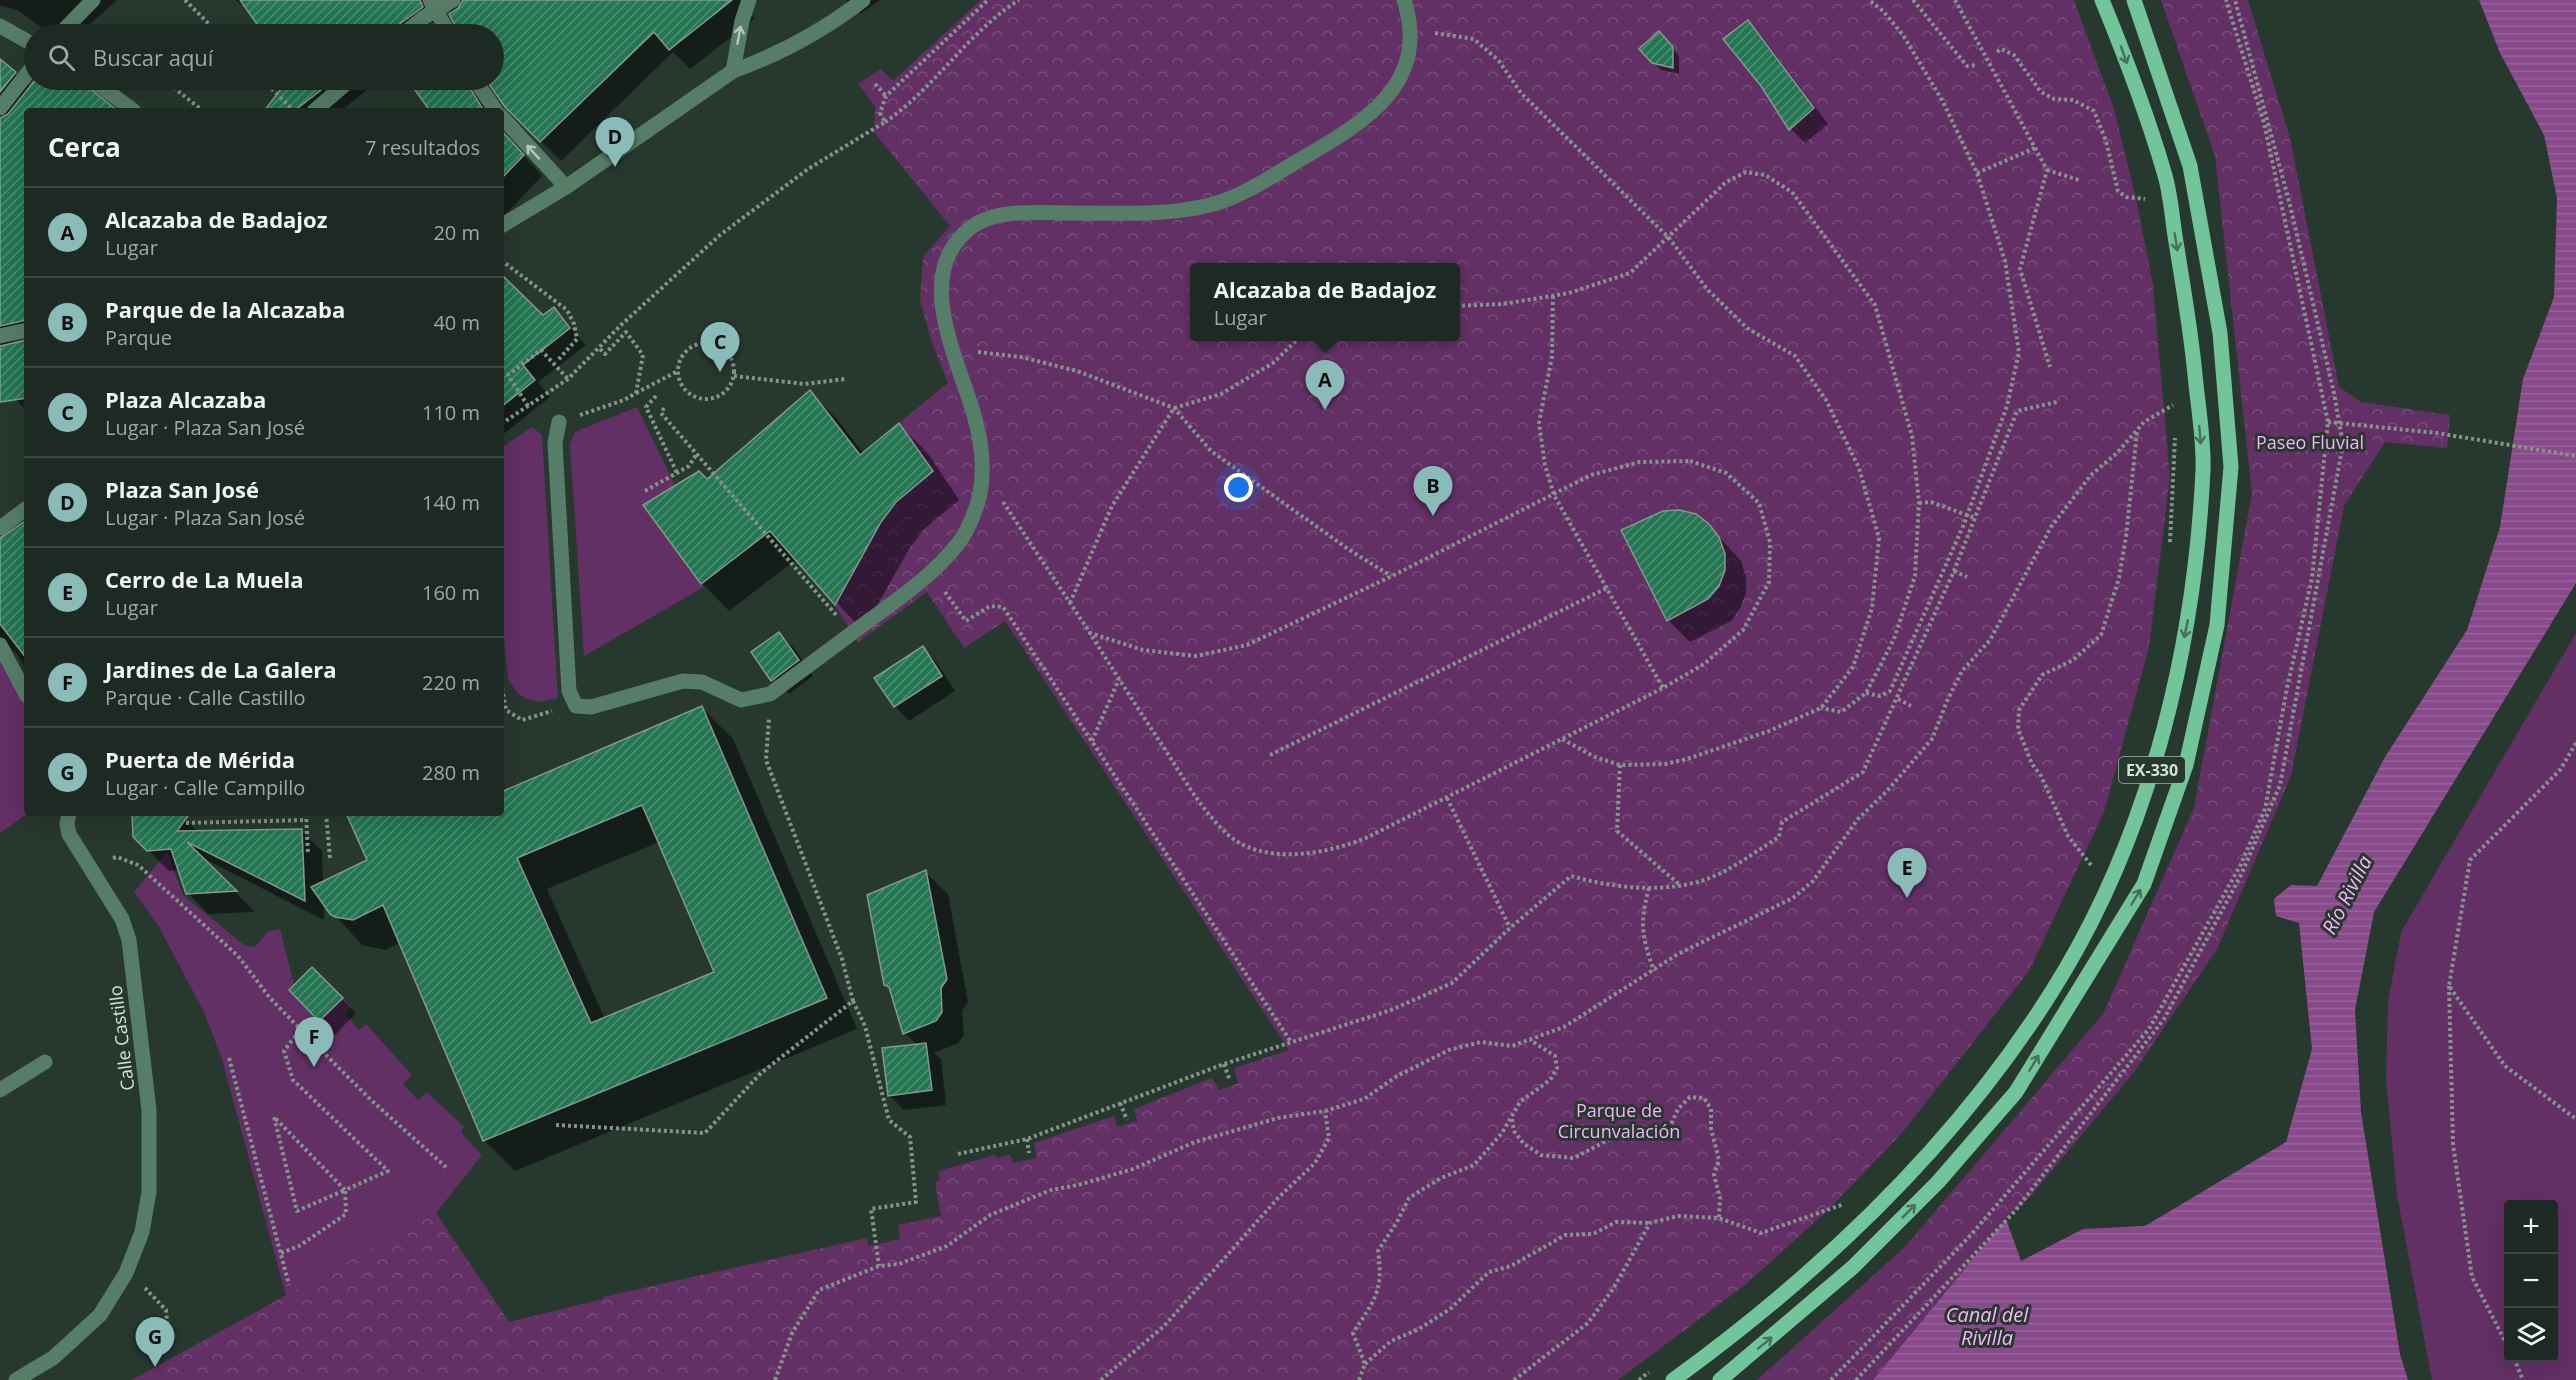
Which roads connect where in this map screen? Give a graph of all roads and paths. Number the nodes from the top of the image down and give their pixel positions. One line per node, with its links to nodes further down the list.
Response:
1 (93, 0): 18 (street)
2 (185, 0): 19 (path)
3 (453, 0): 16 (street)
4 (748, 0): 27 (street, one-way to 4)
5 (863, 0): 27 (street)
6 (988, 0): 35 (path)
7 (1404, 0): 23 (street)
8 (1869, 0): 17 (path)
9 (1879, 0): 17 (path)
10 (1913, 0): 26 (path)
11 (1954, 0): 44 (path)
12 (2103, 0): 129 (main road, EX-330, one-way to 129)
13 (2134, 0): 175 (main road, EX-330, one-way to 13)
14 (2226, 0): 79 (path)
15 (1016, 1): 43 (path)
16 (432, 5): 20 (street); 21 (street)
17 (1876, 5): 46 (path)
18 (70, 24)
19 (209, 24)
20 (413, 24)
21 (443, 24)
22 (0, 26): 24 (street)
23 (1410, 31): 53 (path); 61 (street)
24 (24, 39)
25 (1997, 52): 50 (path)
26 (1976, 65)
27 (733, 71): 48 (street)
28 (24, 78): 36 (street)
29 (875, 84): 35 (path)
30 (106, 90): 37 (street)
31 (177, 90): 38 (path)
32 (273, 90): 39 (path)
33 (338, 90): 40 (street)
34 (482, 90): 41 (street)
35 (886, 96): 43 (path)
36 (0, 108)
37 (130, 108)
38 (199, 108)
39 (291, 108)
40 (317, 108)
41 (494, 108)
42 (504, 119): 48 (street, one-way to 42)
43 (885, 122): 60 (path)
44 (2035, 148): 45 (path); 46 (path)
45 (2046, 170): 47 (path); 63 (path)
46 (1977, 173): 90 (path)
47 (2079, 180)
48 (566, 187): 52 (street)
49 (2144, 188): 50 (path)
50 (2146, 199): 51 (path)
51 (2148, 209)
52 (504, 224)
53 (1669, 238): 55 (path); 88 (path); 112 (path)
54 (504, 262): 62 (path)
55 (1553, 296): 56 (path); 87 (path)
56 (1460, 306)
57 (24, 331): 58 (street)
58 (0, 336)
59 (1296, 341): 75 (path)
60 (599, 348): 66 (path); 68 (path)
61 (951, 349): 75 (path); 85 (street)
62 (558, 360)
63 (2050, 367)
64 (678, 371): 65 (path); 65 (path); 68 (path)
65 (734, 376): 67 (path)
66 (568, 379): 72 (path); 72 (path)
67 (845, 379)
68 (636, 393): 78 (path)
69 (2172, 394): 73 (path)
70 (656, 396): 84 (path)
71 (2056, 402): 91 (path)
72 (528, 405): 77 (path)
73 (2173, 405): 76 (path); 80 (path)
74 (664, 408): 82 (path)
75 (1174, 408): 96 (path); 99 (path)
76 (2173, 415)
77 (504, 422)
78 (559, 422): 110 (street)
79 (2328, 422): 83 (path); 176 (path)
80 (2138, 429): 128 (path); 134 (path)
81 (2175, 434): 93 (path)
82 (696, 455): 84 (path); 101 (path)
83 (2576, 456)
84 (677, 473): 86 (path)
85 (980, 487): 95 (street); 99 (path)
86 (645, 491)
87 (1554, 495): 96 (path); 98 (path); 104 (path)
88 (1919, 503): 90 (path); 107 (path)
89 (24, 510): 92 (street)
90 (1967, 515): 91 (path); 107 (path)
91 (1975, 518): 94 (path)
92 (0, 528)
93 (2170, 552)
94 (1954, 570): 97 (path); 109 (path)
95 (930, 572): 101 (street); 114 (path)
96 (1392, 576): 100 (path)
97 (1967, 577)
98 (1607, 588): 104 (path); 116 (path)
99 (1070, 603): 100 (path)
100 (1090, 633): 103 (path)
101 (851, 634): 106 (street)
102 (0, 645): 105 (street)
103 (1119, 679): 114 (path); 118 (path)
104 (1664, 688): 113 (path)
105 (24, 690)
106 (770, 693): 110 (street); 136 (path)
107 (1866, 693): 112 (path)
108 (504, 699): 110 (path)
109 (1898, 699): 111 (path); 131 (path)
110 (576, 706)
111 (1911, 706)
112 (1821, 708): 117 (path)
113 (1562, 740): 117 (path); 118 (path)
114 (1092, 741): 139 (path)
115 (2576, 743): 135 (path)
116 (1270, 755)
117 (1620, 765): 131 (path)
118 (1447, 798): 133 (path)
119 (68, 816): 127 (street, Calle Castillo)
120 (306, 816): 122 (path)
121 (326, 816): 126 (path)
122 (306, 820): 123 (path); 124 (path)
123 (186, 824)
124 (308, 854)
125 (2094, 855): 128 (path)
126 (330, 858)
127 (88, 864): 137 (path); 168 (street, Calle Castillo)
128 (2090, 865): 129 (path); 130 (path)
129 (2115, 873): 174 (main road, EX-330)
130 (2085, 874)
131 (1681, 885): 132 (path)
132 (1649, 888): 133 (path); 134 (path)
133 (1510, 928): 139 (path)
134 (1654, 971): 138 (path)
135 (2449, 986): 148 (path); 163 (path)
136 (853, 1001): 150 (path); 160 (path)
137 (300, 1030): 154 (path); 155 (path)
138 (1530, 1040): 146 (path); 147 (path)
139 (1291, 1042): 142 (path)
140 (229, 1058): 159 (path)
141 (45, 1062): 144 (street)
142 (1224, 1064): 143 (path); 145 (path)
143 (1230, 1081)
144 (0, 1090)
145 (1120, 1103): 149 (path); 151 (path)
146 (1325, 1111): 160 (path); 170 (path)
147 (1512, 1119): 157 (path); 166 (path)
148 (2576, 1119)
149 (1127, 1120)
150 (556, 1125)
151 (1027, 1139): 152 (path); 153 (path)
152 (1029, 1153)
153 (958, 1154)
154 (448, 1169)
155 (345, 1190): 155 (path); 159 (path)
156 (1840, 1210): 157 (path)
157 (1719, 1218): 158 (path)
158 (1650, 1223): 166 (path); 172 (path)
159 (281, 1253): 161 (path)
160 (879, 1266): 169 (path)
161 (289, 1285)
162 (151, 1292): 164 (path)
163 (2504, 1339)
164 (169, 1344)
165 (2516, 1362): 177 (path)
166 (1365, 1364): 171 (path)
167 (1657, 1366): 173 (path)
168 (16, 1380)
169 (775, 1380)
170 (1101, 1380)
171 (1359, 1380)
172 (1514, 1380)
173 (1639, 1380)
174 (1673, 1380)
175 (1720, 1380)
176 (1831, 1380)
177 (2523, 1380)

